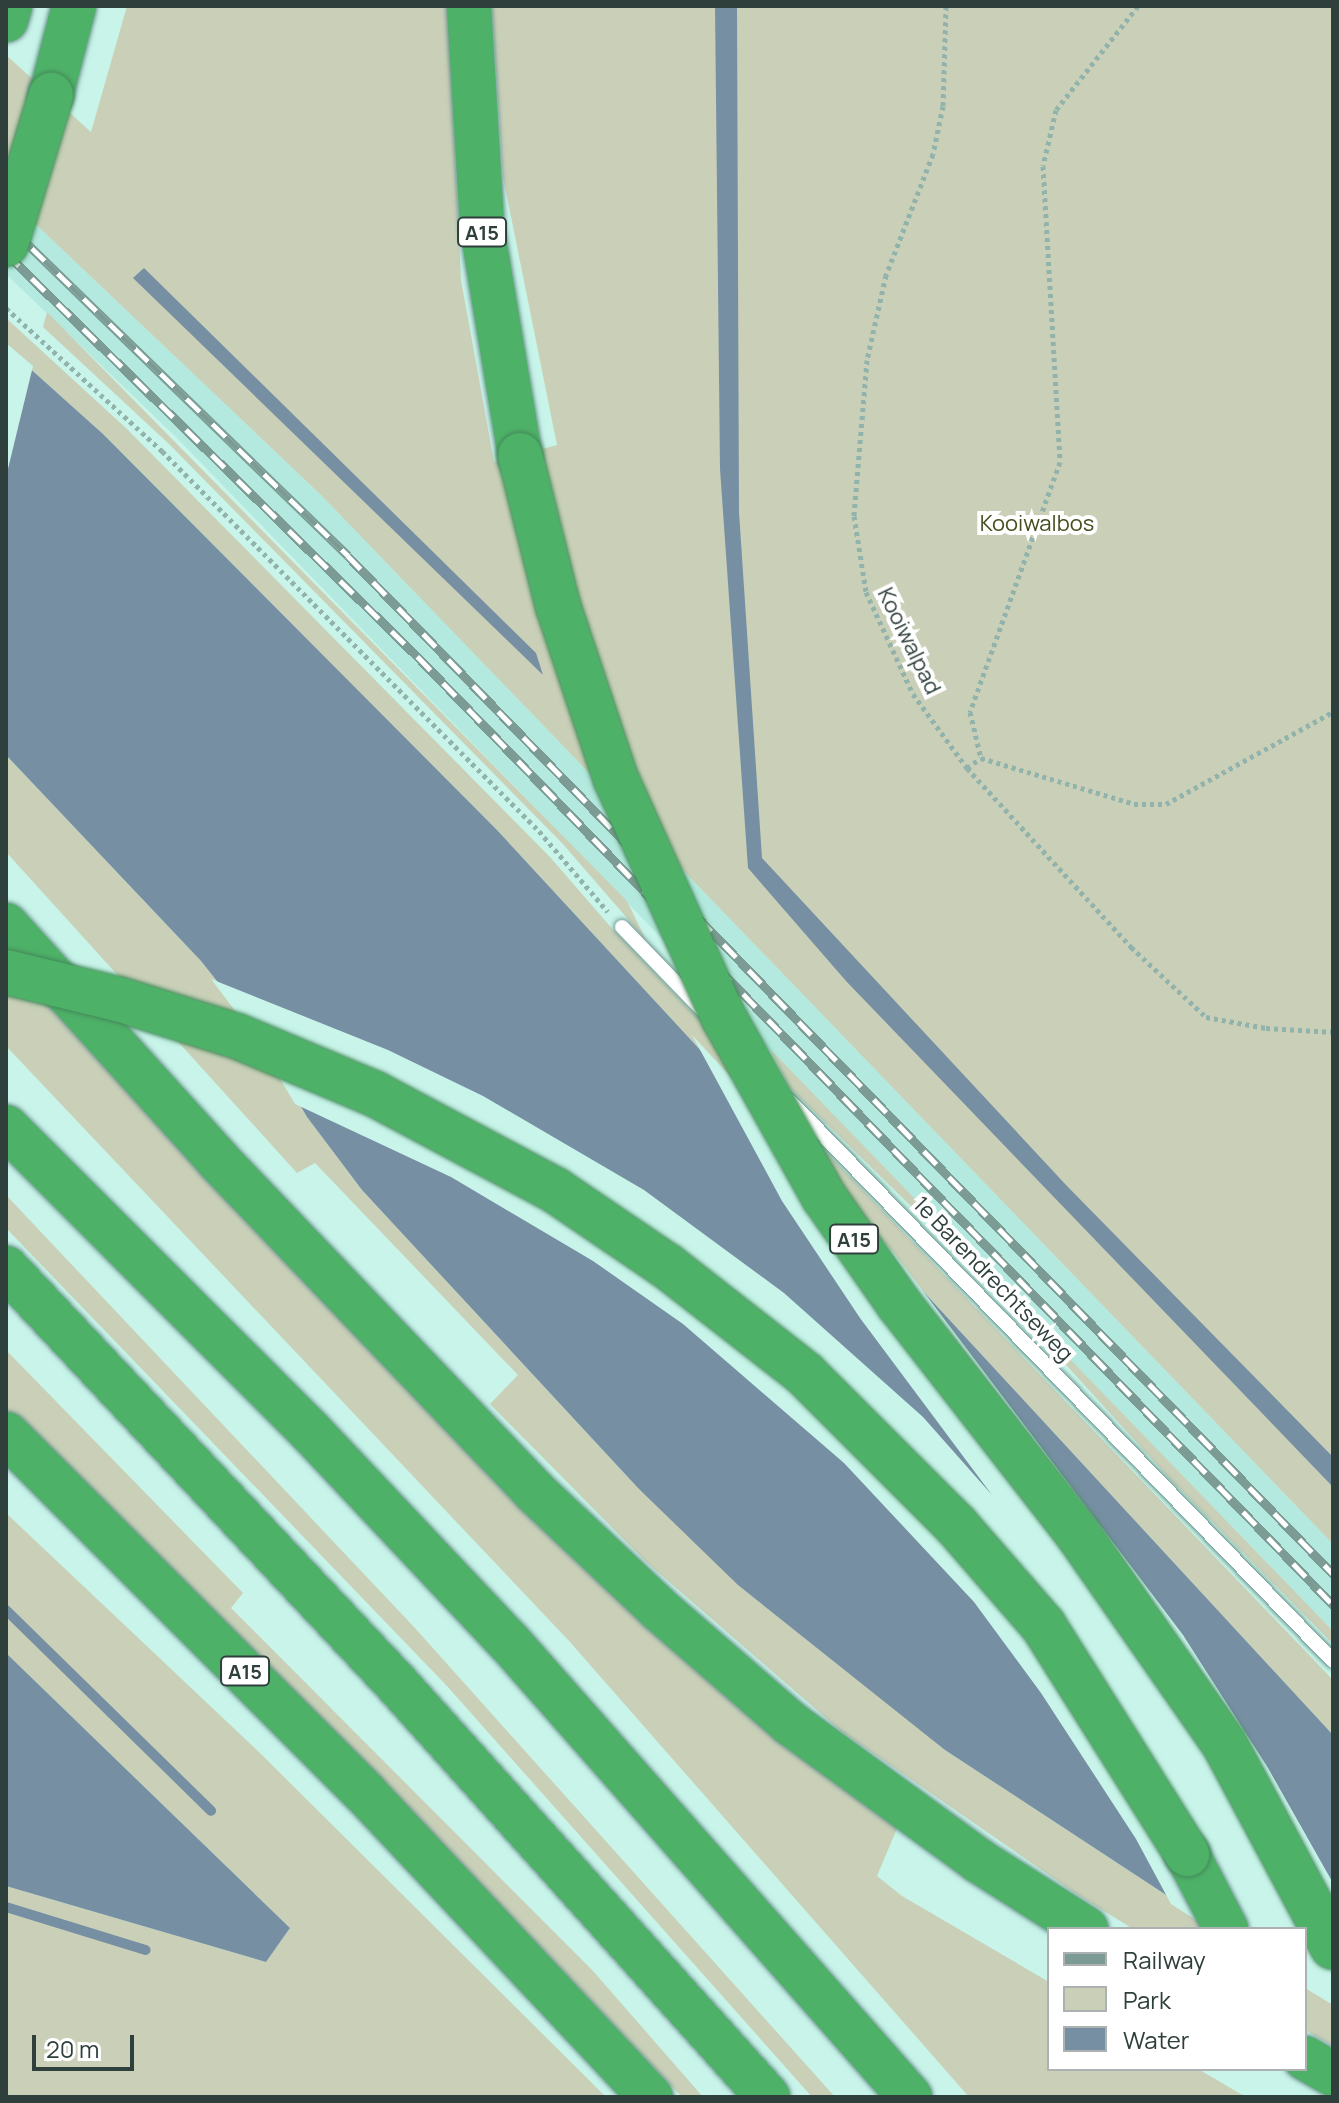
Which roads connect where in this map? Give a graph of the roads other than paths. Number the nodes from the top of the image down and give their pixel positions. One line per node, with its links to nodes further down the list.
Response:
1 (10, 6): 4 (highway)
2 (74, 6): 5 (highway, bridge)
3 (469, 6): 15 (highway, A15, bridge)
4 (6, 20)
5 (6, 244)
6 (6, 925): 13 (highway)
7 (622, 927): 12 (lane, 1e Barendrechtseweg)
8 (6, 972): 14 (highway, bridge)
9 (6, 1127): 21 (highway)
10 (6, 1268): 20 (highway)
11 (6, 1434): 19 (highway, A15)
12 (1333, 1661)
13 (1083, 1927)
14 (1225, 1927)
15 (1333, 1947)
16 (1307, 2059): 18 (highway)
17 (1301, 2071): 22 (highway)
18 (1333, 2074)
19 (651, 2097)
20 (768, 2097)
21 (910, 2097)
22 (1314, 2097)

